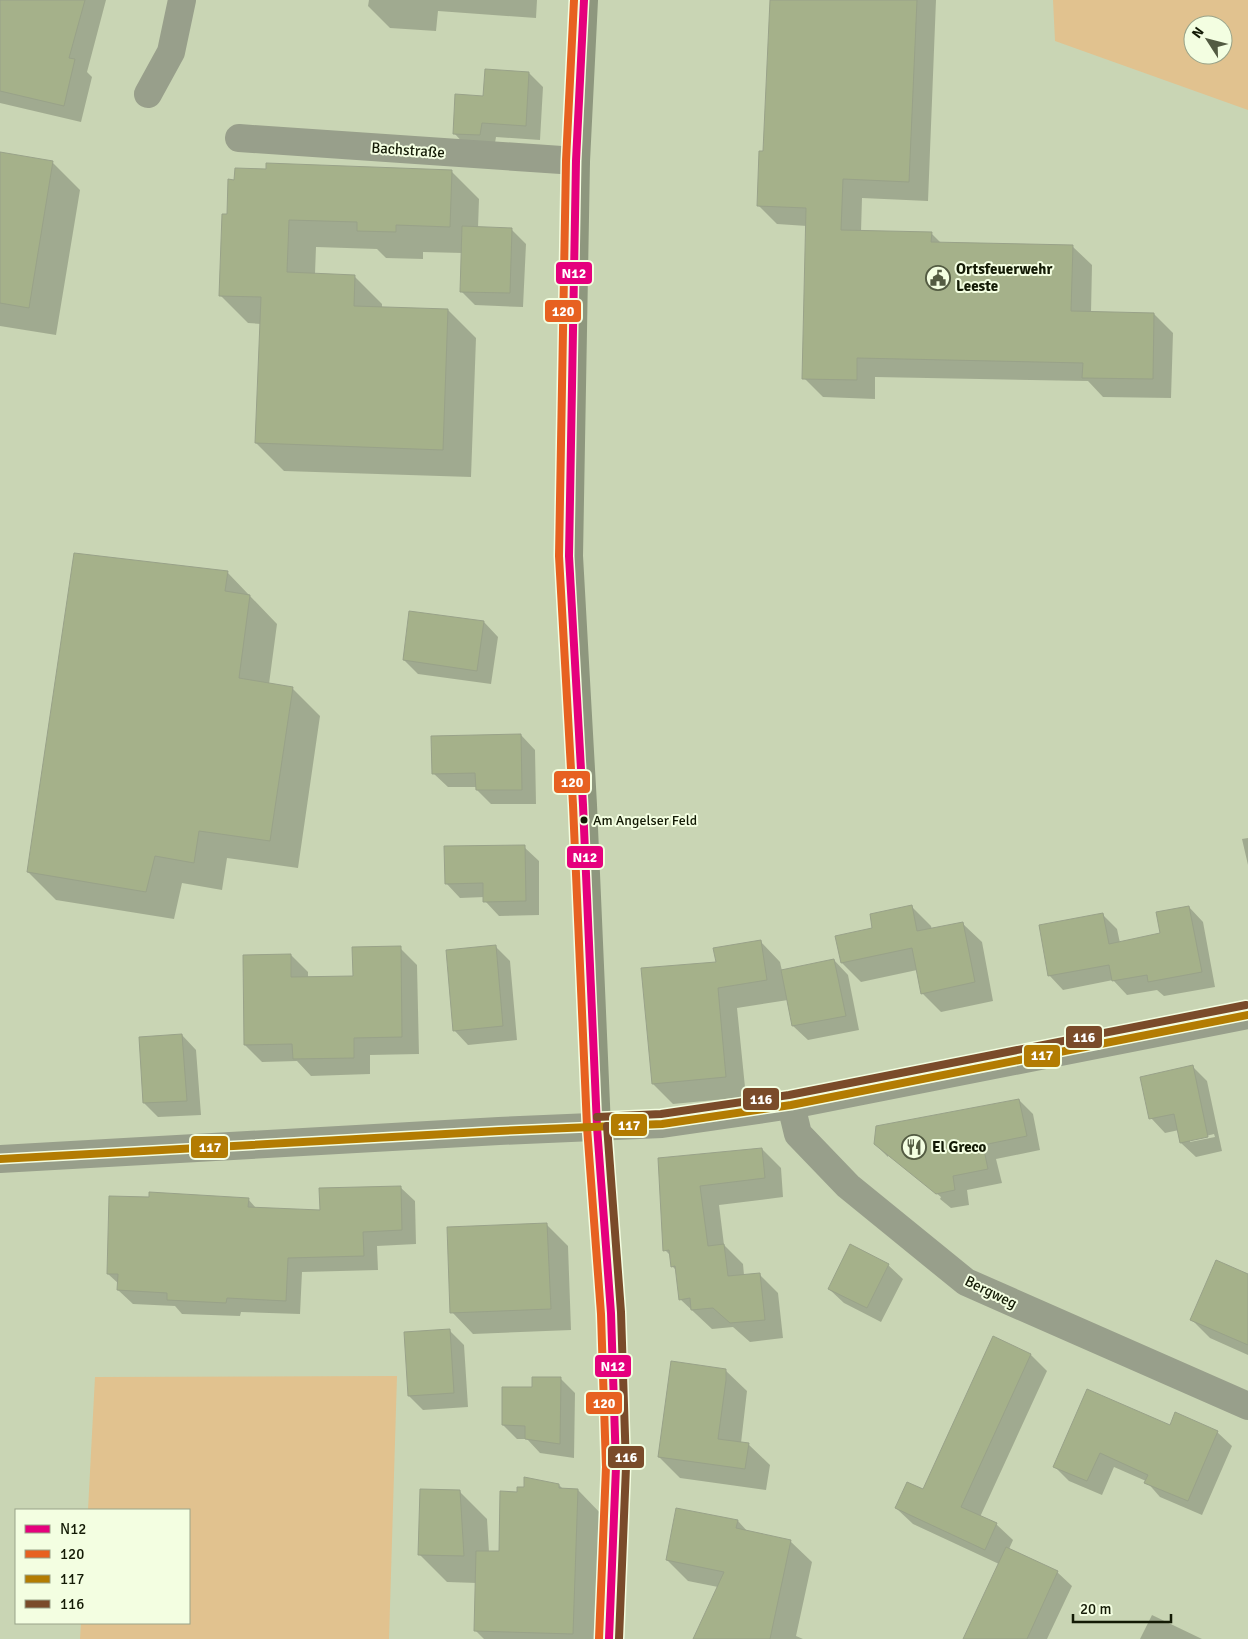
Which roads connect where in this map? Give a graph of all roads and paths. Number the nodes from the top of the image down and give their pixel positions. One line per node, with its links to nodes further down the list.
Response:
1 (182, 0): 3 (street)
2 (584, 0): 5 (main road)
3 (148, 94)
4 (239, 138): 5 (street, Bachstraße)
5 (576, 161): 8 (main road)
6 (1248, 1015): 7 (street)
7 (790, 1105): 8 (street); 10 (street, Bergweg)
8 (597, 1127): 9 (street); 11 (main road)
9 (0, 1159)
10 (1248, 1406)
11 (609, 1639)

